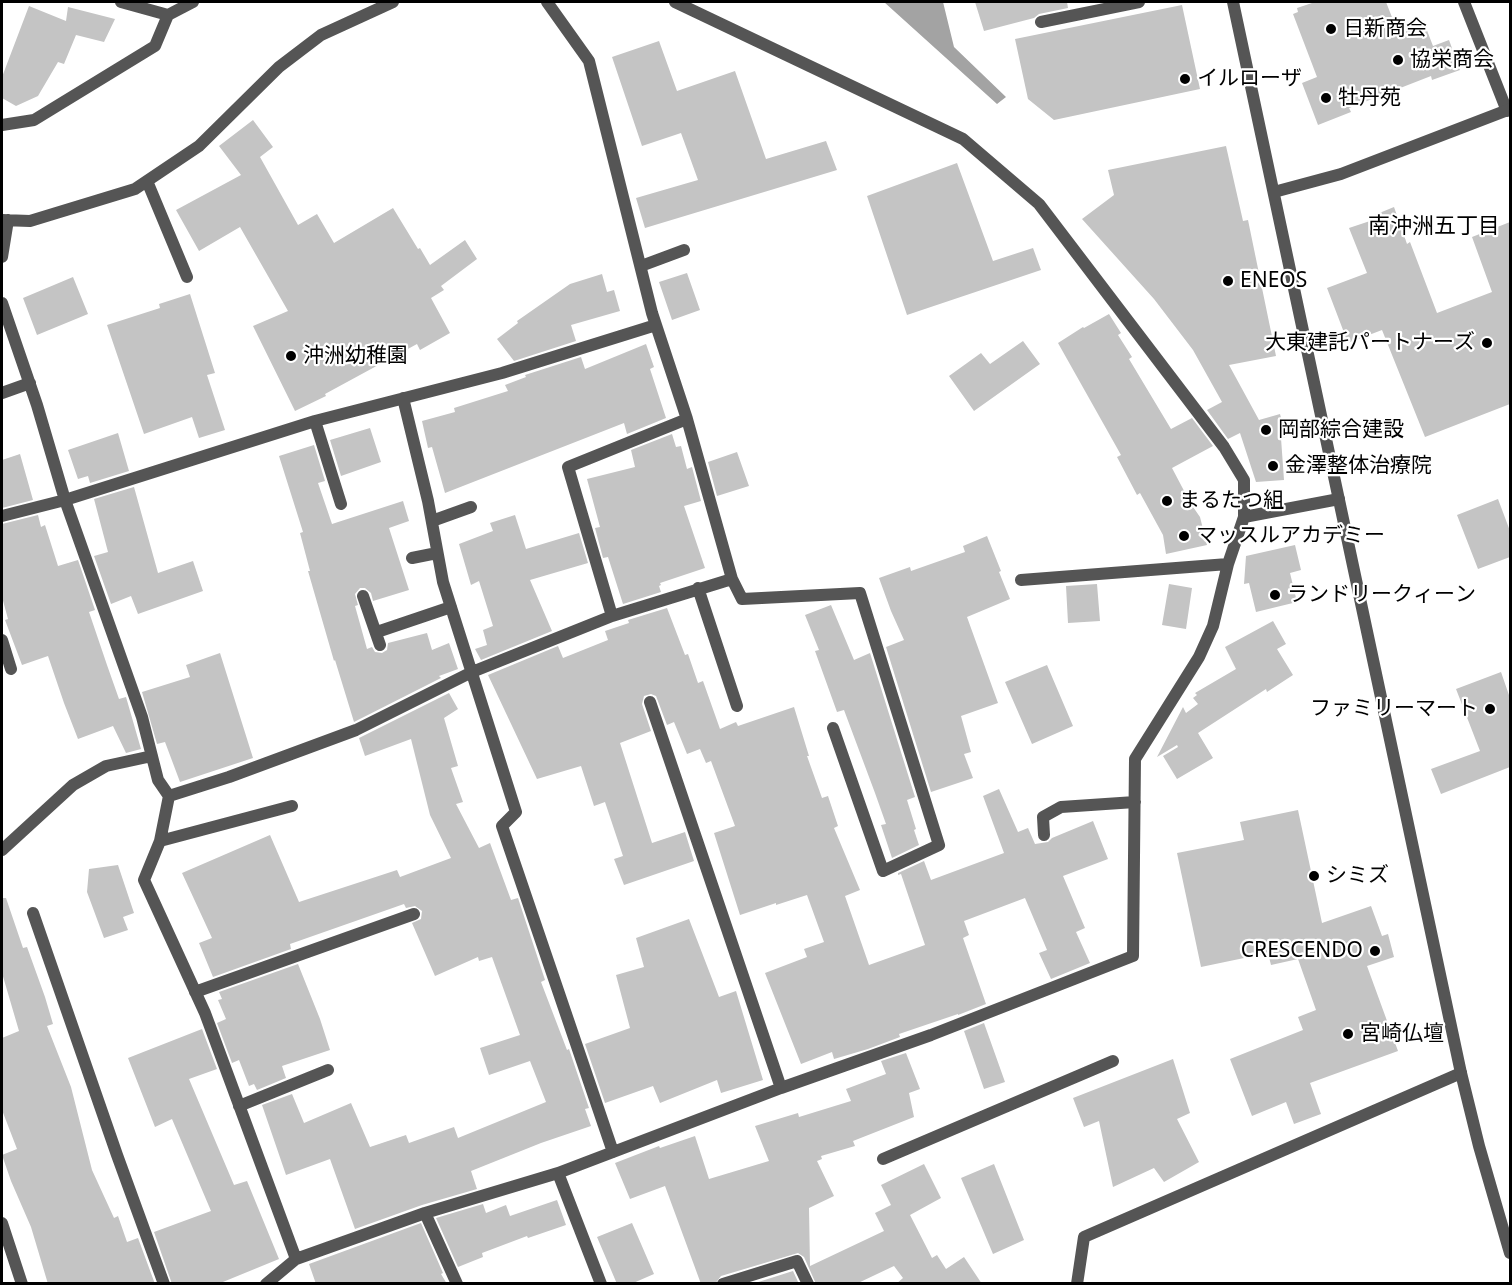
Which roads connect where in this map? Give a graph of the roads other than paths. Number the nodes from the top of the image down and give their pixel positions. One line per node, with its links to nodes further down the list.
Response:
1 (121, 2): 9 (street)
2 (193, 2): 9 (street)
3 (393, 2): 13 (street)
4 (547, 2): 18 (street)
5 (675, 2): 32 (street)
6 (1139, 2): 10 (street)
7 (1233, 2): 14 (street)
8 (1464, 2): 11 (street)
9 (168, 15): 12 (street)
10 (1041, 22)
11 (1509, 110): 14 (street)
12 (2, 125)
13 (147, 181): 15 (street); 19 (street)
14 (1274, 192): 27 (street)
15 (5, 220): 17 (street)
16 (684, 250): 18 (street)
17 (2, 257)
18 (641, 266): 21 (street)
19 (187, 277)
20 (2, 303): 22 (street)
21 (656, 325): 24 (street); 25 (street)
22 (30, 383): 23 (street); 28 (street)
23 (2, 393)
24 (403, 398): 26 (street); 33 (street)
25 (687, 419): 37 (street); 42 (street)
26 (315, 421): 28 (street); 29 (street)
27 (1339, 499): 32 (street); 63 (street)
28 (65, 500): 31 (street); 51 (street)
29 (341, 504)
30 (471, 507): 33 (street)
31 (2, 516)
32 (1244, 516): 36 (street)
33 (432, 521): 34 (street)
34 (437, 554): 35 (street); 41 (street)
35 (412, 558)
36 (1228, 564): 38 (street); 53 (street)
37 (732, 579): 39 (street); 50 (street)
38 (1021, 580)
39 (698, 588): 42 (street); 49 (street)
40 (363, 596): 43 (street)
41 (451, 607): 43 (street); 47 (street)
42 (612, 616): 47 (street)
43 (377, 632): 45 (street)
44 (2, 640): 46 (street)
45 (380, 645)
46 (11, 669)
47 (472, 672): 52 (street); 66 (street)
48 (651, 702): 64 (street)
49 (737, 706)
50 (834, 728)
51 (152, 756): 52 (street); 57 (street)
52 (169, 796): 56 (street)
53 (1135, 802): 55 (street); 64 (street)
54 (292, 806): 56 (street)
55 (1044, 836)
56 (160, 841): 60 (street)
57 (2, 850)
58 (33, 913): 74 (street)
59 (414, 914): 60 (street)
60 (195, 992): 65 (street)
61 (1113, 1061): 67 (street)
62 (328, 1070): 65 (street)
63 (1461, 1073): 71 (street); 80 (street)
64 (781, 1088): 66 (street)
65 (238, 1106): 72 (street)
66 (613, 1152): 68 (street)
67 (883, 1159)
68 (558, 1173): 69 (street); 77 (street)
69 (425, 1213): 72 (street); 76 (street)
70 (2, 1223): 73 (street)
71 (1510, 1253)
72 (296, 1259): 75 (street)
73 (22, 1284)
74 (164, 1284)
75 (266, 1284)
76 (457, 1284)
77 (601, 1284)
78 (723, 1284): 79 (street)
79 (808, 1284)
80 (1077, 1284)

